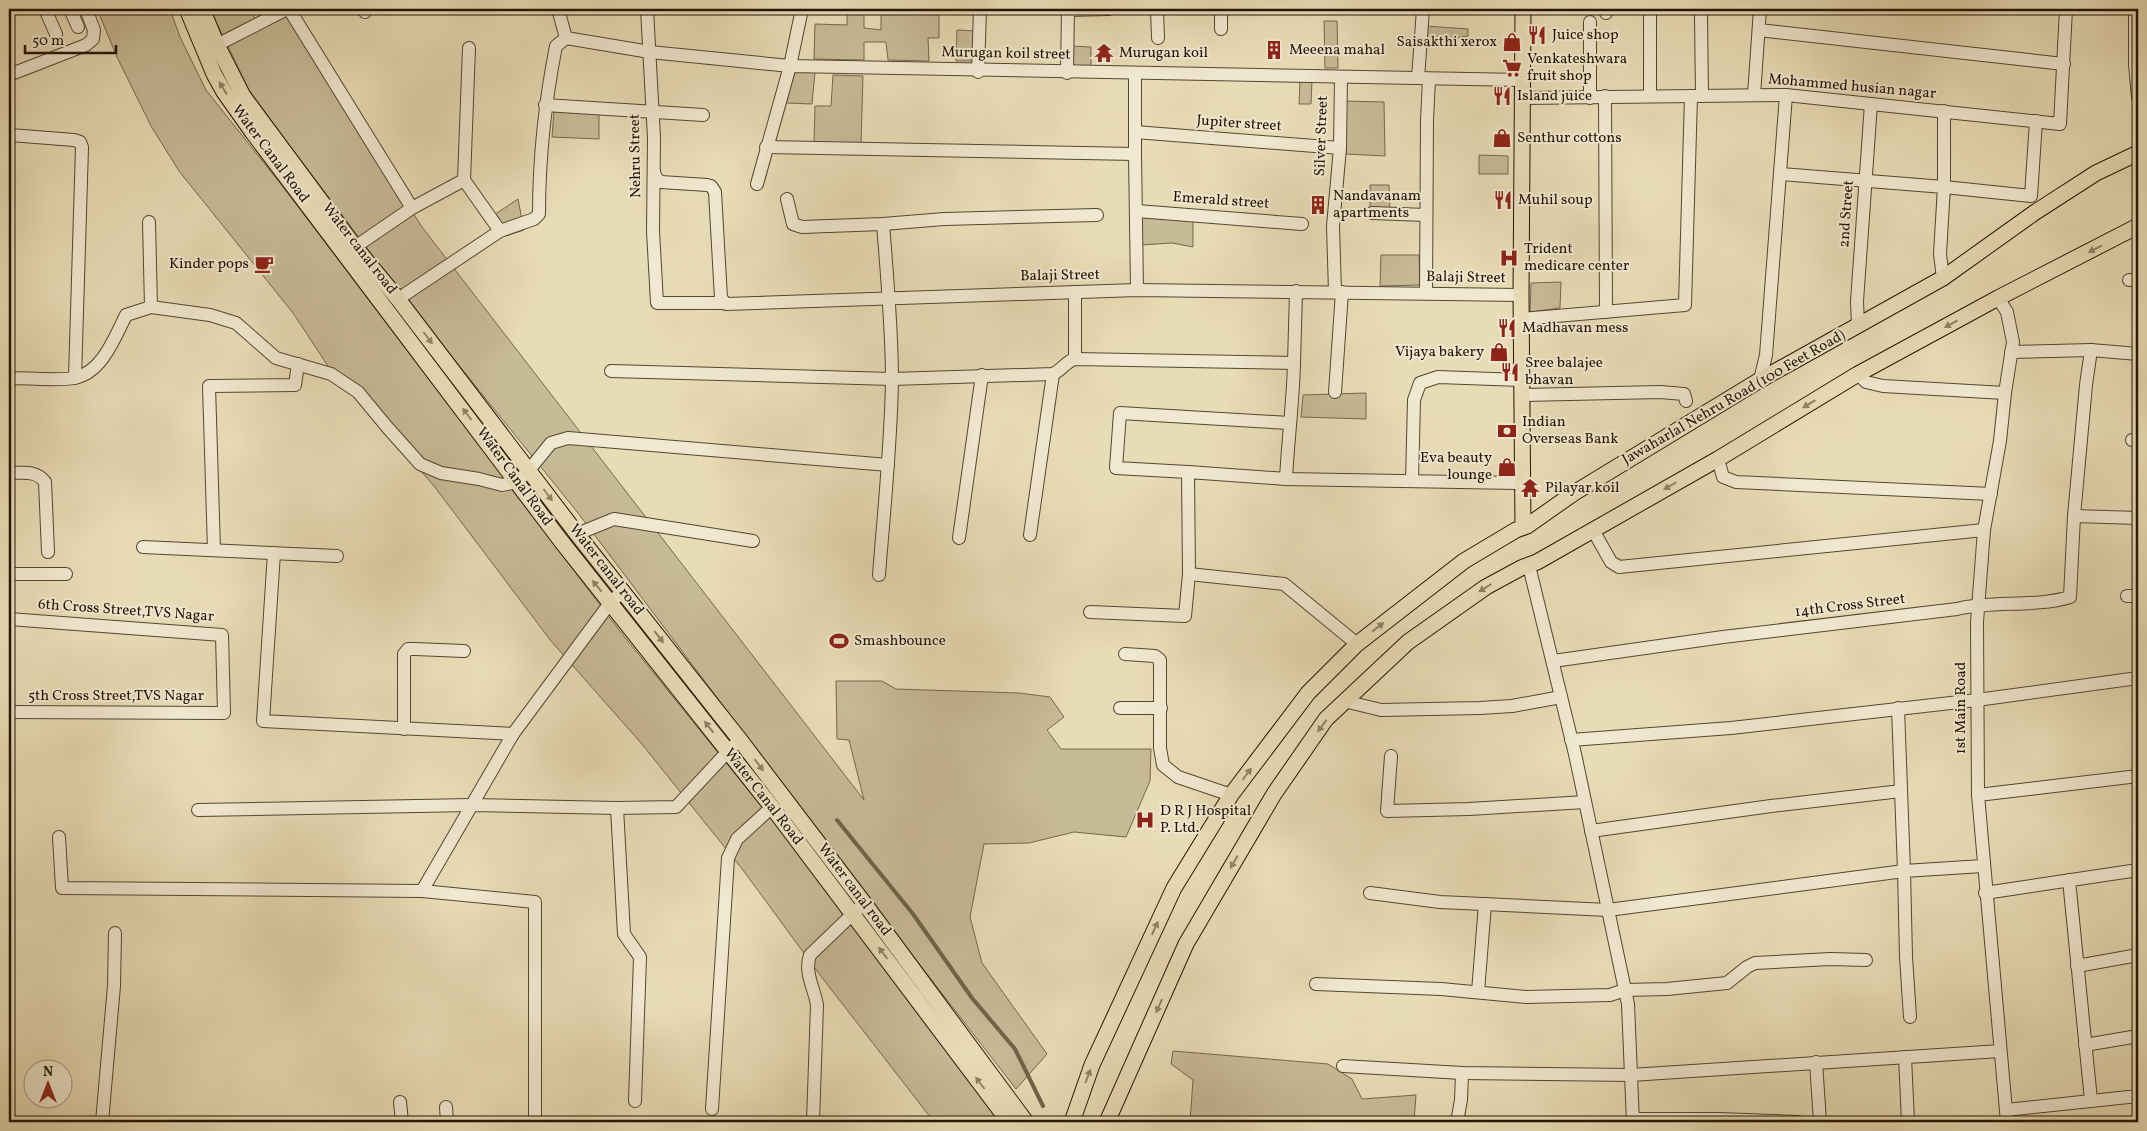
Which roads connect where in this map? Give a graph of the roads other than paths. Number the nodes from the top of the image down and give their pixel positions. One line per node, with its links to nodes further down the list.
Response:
1 (45, 9): 27 (street)
2 (70, 9): 24 (street)
3 (86, 9): 38 (street)
4 (187, 9): 30 (main road, Water Canal Road)
5 (202, 9): 30 (main road, Water canal road)
6 (288, 9): 30 (street); 70 (street)
7 (558, 9): 28 (street)
8 (647, 9): 32 (street, Nehru Street)
9 (802, 9): 34 (street)
10 (980, 9): 35 (street)
11 (1068, 9): 12 (street); 36 (street)
12 (1109, 9)
13 (1157, 9): 29 (street)
14 (1221, 9): 25 (street)
15 (1423, 9): 40 (street)
16 (1523, 9): 41 (main road)
17 (1650, 9): 45 (street)
18 (1760, 9): 26 (street)
19 (2059, 9): 20 (street)
20 (2066, 9): 33 (street)
21 (2135, 9): 47 (street)
22 (1700, 16): 46 (street)
23 (1590, 22): 49 (street)
24 (78, 27)
25 (1221, 29)
26 (1759, 30): 33 (street); 42 (street)
27 (56, 34)
28 (566, 38): 32 (street, Murugan koil street); 51 (street)
29 (1158, 38)
30 (211, 48): 81 (main road, Water canal road); 123 (main road, Water Canal Road, one-way to 30)
31 (469, 48): 64 (street)
32 (650, 52): 34 (street, Murugan koil street); 52 (street, Nehru Street)
33 (2064, 64): 55 (street, Mohammed husian nagar)
34 (790, 66): 35 (street, Murugan koil street); 58 (street)
35 (978, 71): 36 (street, Murugan koil street)
36 (1067, 72): 37 (street, Murugan koil street)
37 (1135, 73): 39 (street, Murugan koil street); 56 (street)
38 (9, 75)
39 (1341, 77): 40 (street, Murugan koil street); 59 (street, Silver Street)
40 (1424, 78): 41 (street, Murugan koil street); 75 (street)
41 (1522, 80): 48 (main road)
42 (1754, 95): 43 (street, Mohammed husian nagar); 46 (street, Mohammed husian nagar)
43 (1786, 95): 50 (street, Mohammed husian nagar); 63 (street)
44 (1605, 96): 45 (street, Mohammed husian nagar); 49 (street, Mohammed husian nagar); 94 (street)
45 (1650, 96): 46 (street, Mohammed husian nagar)
46 (1697, 96): 94 (street)
47 (2138, 97)
48 (1521, 98): 49 (street, Mohammed husian nagar); 88 (main road)
49 (1590, 98)
50 (1871, 104): 53 (street, Mohammed husian nagar); 65 (street, 2nd Street)
51 (545, 105): 52 (street); 80 (street)
52 (652, 110): 54 (street); 62 (street, Nehru Street)
53 (1944, 112): 55 (street, Mohammed husian nagar); 67 (street)
54 (703, 115)
55 (2036, 121): 68 (street)
56 (1135, 132): 59 (street, Jupiter street); 61 (street)
57 (10, 136): 108 (street)
58 (766, 146): 61 (street); 66 (street)
59 (1340, 148): 86 (street, Silver Street)
60 (2138, 152): 73 (main road, Jawaharlal Nehru Road (100 Feet Road))
61 (1135, 154): 71 (street)
62 (654, 172): 92 (street); 92 (street, Nehru Street)
63 (1781, 174): 65 (street); 110 (street)
64 (464, 180): 70 (street); 80 (street)
65 (1866, 181): 67 (street); 96 (street, 2nd Street)
66 (757, 184)
67 (1944, 187): 68 (street); 82 (street)
68 (2031, 196): 73 (street)
69 (787, 199): 77 (street)
70 (412, 208): 81 (street)
71 (1137, 211): 78 (street, Emerald street); 83 (street)
72 (1372, 213): 75 (street)
73 (2034, 213): 82 (main road, Jawaharlal Nehru Road (100 Feet Road))
74 (1097, 215): 77 (street)
75 (1426, 215): 87 (street)
76 (149, 222): 93 (street)
77 (883, 224): 89 (street)
78 (1302, 224)
79 (2138, 226): 90 (main road, one-way to 90)
80 (500, 231): 91 (street)
81 (355, 247): 91 (main road, Water canal road)
82 (1943, 278): 96 (main road, Jawaharlal Nehru Road (100 Feet Road))
83 (1137, 290): 84 (street, Balaji Street); 85 (street, Balaji Street)
84 (1296, 291): 86 (street, Balaji Street); 101 (street)
85 (1075, 292): 89 (street, Balaji Street); 100 (street)
86 (1338, 292): 87 (street, Balaji Street); 112 (street, Silver Street)
87 (1426, 293): 88 (street, Balaji Street)
88 (1521, 295): 95 (main road)
89 (889, 298): 92 (street, Balaji Street); 109 (street)
90 (1998, 298): 98 (street, 1st Main Road); 105 (main road, one-way to 105)
91 (398, 299): 118 (main road, Water canal road, one-way to 118)
92 (724, 303)
93 (151, 307): 102 (street); 108 (street)
94 (1606, 312): 95 (street)
95 (1521, 319): 111 (main road)
96 (1858, 326): 110 (main road, Jawaharlal Nehru Road (100 Feet Road))
97 (2091, 350): 98 (street); 99 (street); 126 (street)
98 (2011, 352): 113 (street, 1st Main Road)
99 (2138, 354)
100 (1074, 359): 101 (street); 104 (street)
101 (1294, 363): 115 (street)
102 (298, 364): 123 (street); 136 (street)
103 (610, 371): 109 (street)
104 (1053, 374): 106 (street); 132 (street)
105 (1858, 374): 113 (street); 116 (main road, one-way to 116)
106 (982, 376): 109 (street); 133 (street)
107 (9, 378): 108 (street)
108 (75, 378)
109 (892, 380): 117 (street)
110 (1760, 380): 128 (main road, Jawaharlal Nehru Road (100 Feet Road))
111 (1521, 387): 114 (street); 122 (street); 124 (main road); 124 (main road)
112 (1336, 392)
113 (2005, 393): 125 (street, 1st Main Road)
114 (1686, 401)
115 (1289, 423): 119 (street); 121 (street)
116 (1718, 458): 125 (street); 129 (main road, one-way to 129)
117 (888, 465): 118 (street); 144 (street)
118 (529, 470): 123 (street); 131 (main road, Water canal road, one-way to 131)
119 (1188, 472): 121 (street); 143 (street)
120 (9, 473): 137 (street)
121 (1286, 479): 122 (street)
122 (1412, 481): 124 (street)
123 (517, 482): 146 (main road, Water Canal Road, one-way to 123)
124 (1520, 483): 128 (main road)
125 (1990, 494): 130 (street, 1st Main Road)
126 (2074, 516): 127 (street); 147 (street, 14th Cross Street)
127 (2138, 518)
128 (1519, 528): 150 (main road, Jawaharlal Nehru Road (100 Feet Road), one-way to 128)
129 (1593, 530): 130 (street); 140 (main road)
130 (1984, 530): 147 (street, 1st Main Road)
131 (577, 534): 134 (street); 145 (main road, Water canal road)
132 (1030, 535)
133 (960, 538)
134 (753, 541)
135 (144, 547): 136 (street)
136 (214, 550): 138 (street)
137 (48, 552)
138 (274, 553): 139 (street); 163 (street)
139 (337, 556)
140 (1529, 566): 153 (street); 157 (main road, one-way to 157)
141 (9, 574): 142 (street)
142 (66, 574)
143 (1189, 574): 148 (street); 150 (street)
144 (879, 575)
145 (623, 591): 146 (street); 165 (main road, Water canal road, one-way to 165)
146 (610, 603): 164 (street); 167 (main road, Water Canal Road, one-way to 146)
147 (1978, 604): 153 (street, 14th Cross Street); 156 (street, 1st Main Road)
148 (1090, 612)
149 (9, 619): 162 (street, 6th Cross Street,TVS Nagar)
150 (1357, 644): 171 (main road, Jawaharlal Nehru Road (100 Feet Road), one-way to 150)
151 (464, 650): 163 (street)
152 (1125, 654): 159 (street)
153 (1553, 661): 155 (street)
154 (2138, 678): 156 (street)
155 (1561, 697): 157 (street); 166 (street)
156 (1977, 700): 160 (street); 172 (street, 1st Main Road)
157 (1344, 701): 224 (main road, one-way to 224)
158 (1120, 708): 159 (street)
159 (1161, 708): 171 (street)
160 (1898, 708): 166 (street); 170 (street)
161 (9, 712): 162 (street, 5th Cross Street,TVS Nagar)
162 (224, 713)
163 (404, 729): 164 (street)
164 (512, 734): 174 (street)
165 (740, 740): 167 (street); 188 (main road, Water canal road, one-way to 188)
166 (1572, 740): 173 (street)
167 (727, 750): 175 (main road, Water Canal Road); 176 (street)
168 (1391, 756): 173 (street)
169 (2138, 776): 172 (street)
170 (1901, 791): 178 (street); 182 (street)
171 (1231, 795): 210 (main road, Jawaharlal Nehru Road (100 Feet Road), one-way to 171)
172 (1978, 795): 180 (street, 1st Main Road)
173 (1585, 802): 178 (street)
174 (471, 806): 176 (street); 177 (street); 184 (street)
175 (772, 807): 188 (main road, Water Canal Road); 212 (street)
176 (617, 808): 207 (street)
177 (198, 810)
178 (1591, 831): 189 (street)
179 (59, 837): 184 (street)
180 (1983, 866): 182 (street); 186 (street, 1st Main Road)
181 (2138, 870): 183 (street)
182 (1904, 871): 189 (street); 197 (street)
183 (2069, 880): 186 (street); 193 (street)
184 (422, 890): 218 (street)
185 (1370, 893): 187 (street)
186 (1985, 893): 200 (street, 1st Main Road)
187 (1485, 904): 189 (street); 196 (street)
188 (859, 908): 219 (street); 220 (main road, Water Canal Road, one-way to 188); 221 (main road, Water canal road)
189 (1608, 910): 195 (street)
190 (115, 933): 215 (street)
191 (2138, 955): 193 (street)
192 (1866, 960): 195 (street)
193 (2077, 966): 199 (street)
194 (1316, 984): 196 (street)
195 (1625, 990): 196 (street); 205 (street)
196 (1478, 992)
197 (1910, 1017)
198 (2138, 1036): 199 (street)
199 (2085, 1045): 208 (street)
200 (2000, 1051): 201 (street); 213 (street, 1st Main Road)
201 (1904, 1057): 202 (street); 228 (street)
202 (1816, 1062): 205 (street); 227 (street)
203 (1342, 1066): 204 (street)
204 (1462, 1073): 205 (street); 225 (street)
205 (1631, 1075): 214 (street)
206 (2138, 1096): 208 (street)
207 (635, 1100)
208 (2091, 1100): 213 (street)
209 (400, 1102): 216 (street)
210 (1077, 1105): 222 (main road); 223 (main road, Jawaharlal Nehru Road (100 Feet Road))
211 (446, 1107): 217 (street)
212 (712, 1109)
213 (2006, 1116)
214 (1633, 1121): 226 (street)
215 (102, 1122)
216 (402, 1122)
217 (446, 1122)
218 (535, 1122)
219 (813, 1122)
220 (1010, 1122)
221 (1026, 1122)
222 (1063, 1122)
223 (1072, 1122)
224 (1107, 1122)
225 (1457, 1122)
226 (1798, 1122)
227 (1820, 1122)
228 (1908, 1122)

